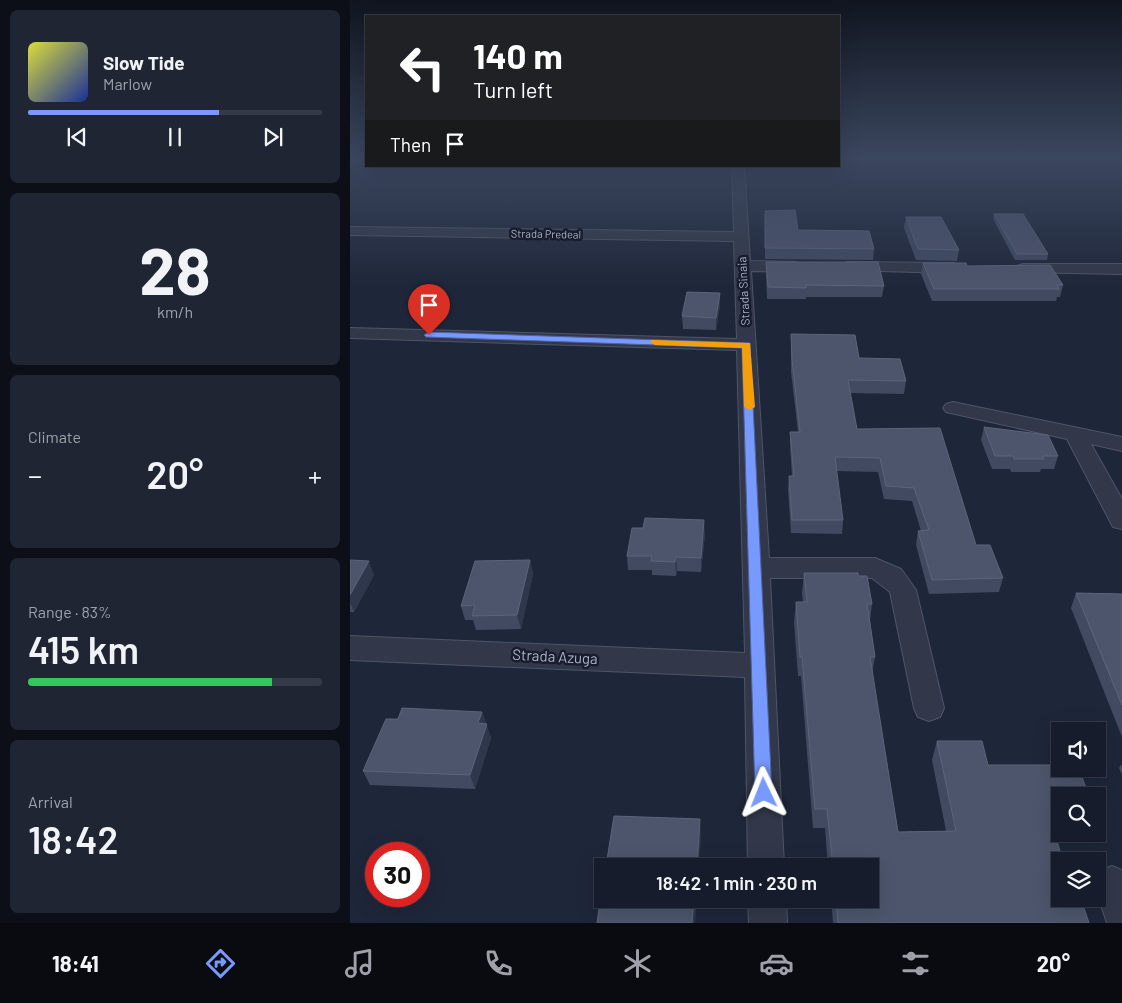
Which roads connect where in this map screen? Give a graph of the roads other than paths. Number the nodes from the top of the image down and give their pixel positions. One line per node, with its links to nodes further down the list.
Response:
1 (739, 201): 3 (street, Strada Sinaia)
2 (350, 231): 3 (street, Strada Predeal)
3 (741, 237): 4 (street, Strada Sinaia)
4 (742, 266): 5 (street); 11 (street, Strada Sinaia)
5 (812, 267)
6 (832, 267): 7 (street)
7 (972, 268)
8 (1012, 268): 9 (street)
9 (1122, 269)
10 (350, 333): 11 (street)
11 (747, 345): 16 (street, Strada Sinaia)
12 (953, 408): 13 (street)
13 (1075, 434): 14 (street); 15 (street)
14 (1122, 444)
15 (1122, 521)
16 (757, 568): 18 (street, Strada Sinaia); 19 (street)
17 (350, 648): 18 (street, Strada Azuga)
18 (760, 666): 20 (street, Strada Sinaia)
19 (930, 708)
20 (766, 858)
21 (767, 908): 22 (street)
22 (768, 923)

